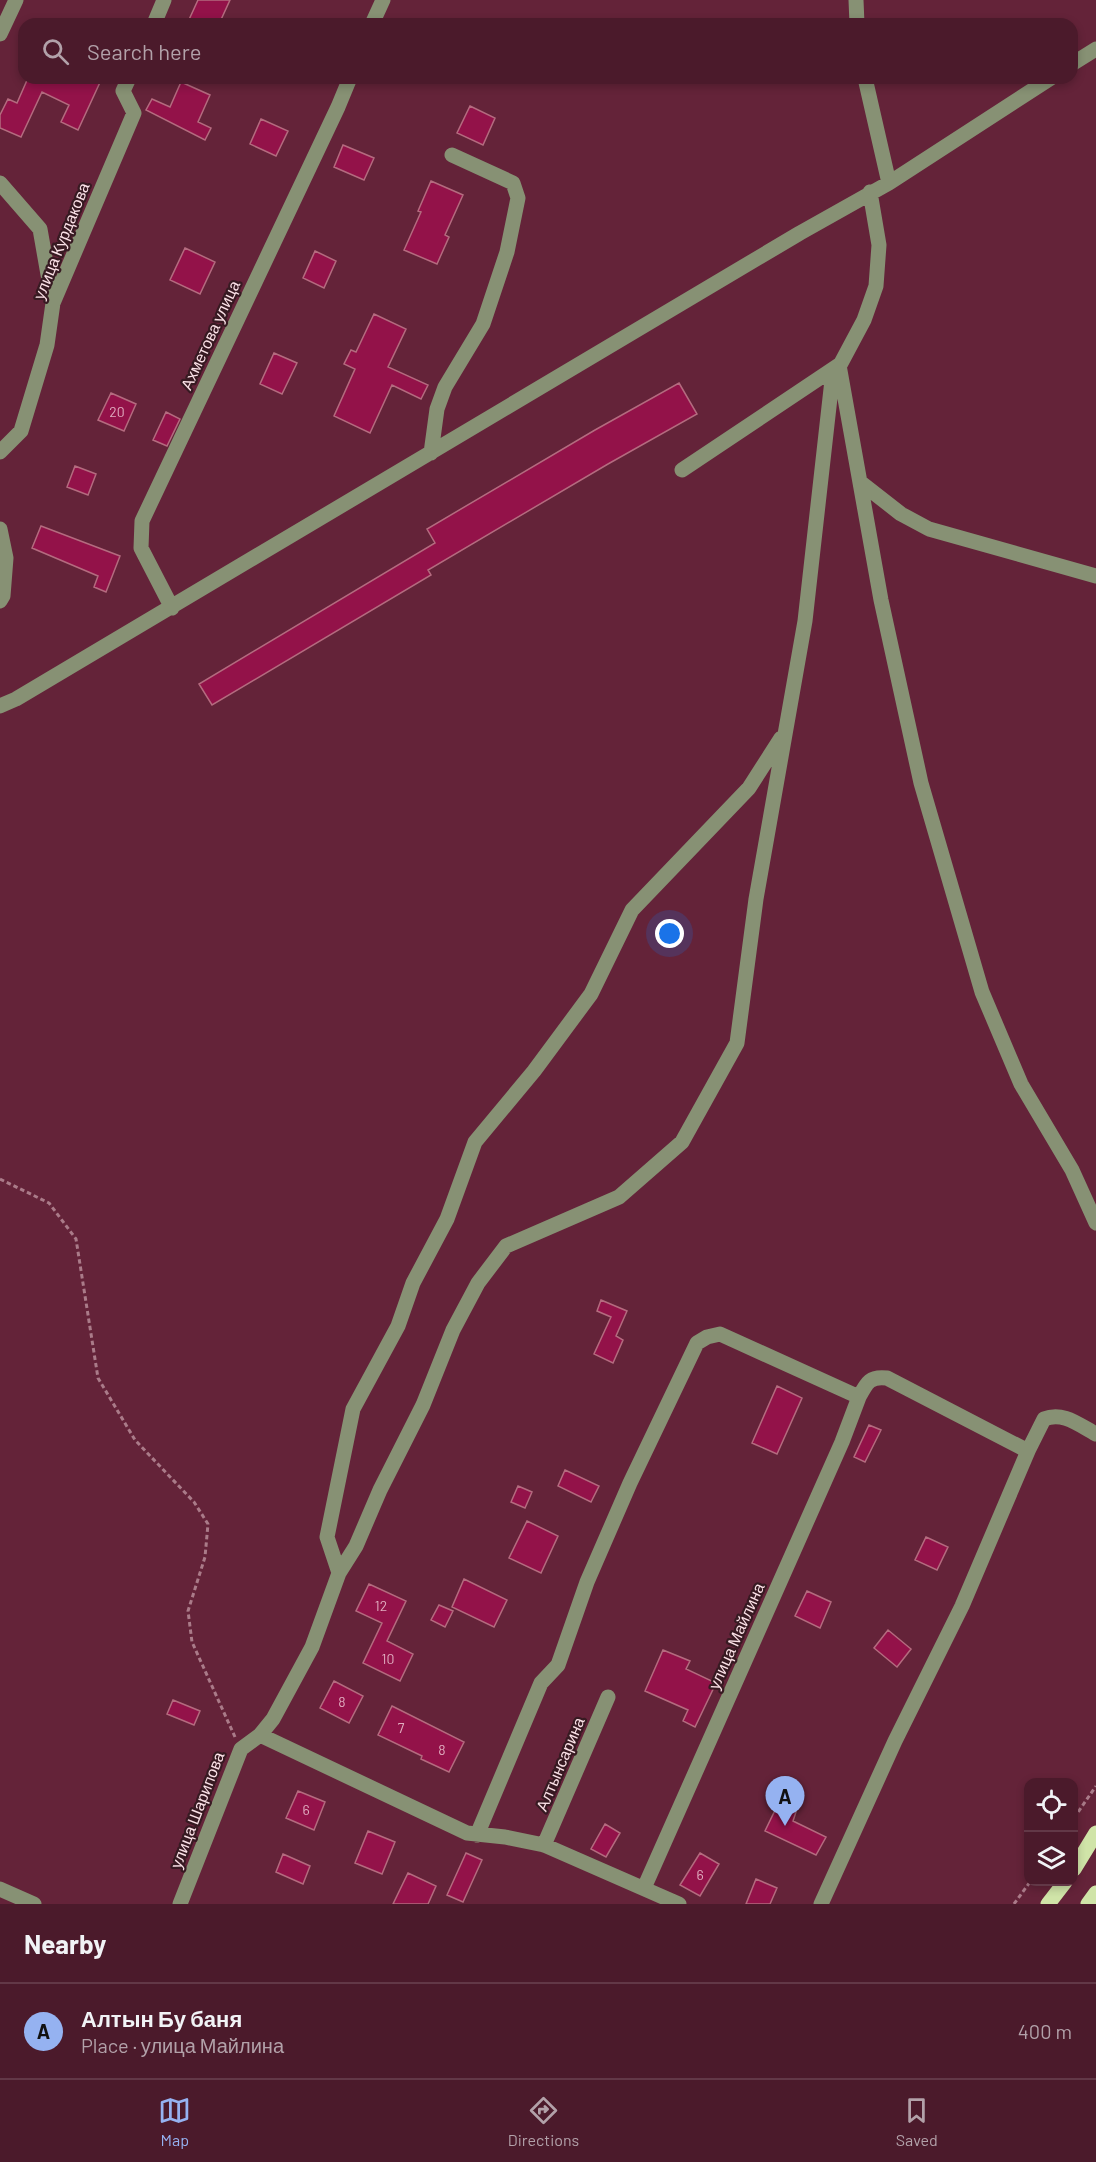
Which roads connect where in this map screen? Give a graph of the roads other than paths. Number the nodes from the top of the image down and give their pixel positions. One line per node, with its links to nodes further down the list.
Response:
1 (16, 0): 8 (street)
2 (164, 0): 5 (street)
3 (383, 0): 6 (street)
4 (856, 0): 7 (street)
5 (156, 18)
6 (375, 18)
7 (857, 18)
8 (0, 34)
9 (1096, 49): 10 (street)
10 (1078, 60)
11 (126, 84): 19 (street, улица Курдакова)
12 (348, 84): 28 (street, Ахметова улица)
13 (866, 84): 17 (street)
14 (1042, 84): 17 (street)
15 (452, 155): 22 (street)
16 (0, 183): 19 (street)
17 (889, 183): 18 (street)
18 (870, 192): 20 (street, улица Шарипова); 22 (street)
19 (53, 303): 21 (street, улица Курдакова)
20 (839, 365): 23 (street); 24 (street); 30 (street, улица Шарипова)
21 (0, 452)
22 (431, 453): 28 (street)
23 (682, 470)
24 (860, 482): 26 (street); 31 (street)
25 (0, 529): 27 (street)
26 (1096, 576)
27 (0, 601)
28 (172, 608): 29 (street)
29 (0, 706)
30 (786, 731): 35 (street); 35 (street, улица Шарипова)
31 (1096, 1223)
32 (859, 1396): 34 (street); 39 (street); 43 (street, улица Майлина)
33 (1096, 1434): 34 (street)
34 (1028, 1451): 49 (street)
35 (339, 1573): 37 (street, улица Шарипова)
36 (608, 1697): 40 (street, Алтынсарина)
37 (260, 1736): 39 (street); 46 (street, улица Шарипова)
38 (1096, 1833): 41 (main road)
39 (477, 1835): 40 (street)
40 (544, 1845): 43 (street)
41 (1078, 1862)
42 (1061, 1886): 50 (main road)
43 (644, 1888): 48 (street)
44 (0, 1889): 47 (street)
45 (1096, 1893): 51 (main road)
46 (184, 1903)
47 (34, 1904)
48 (679, 1904)
49 (821, 1904)
50 (1048, 1904)
51 (1088, 1904)

